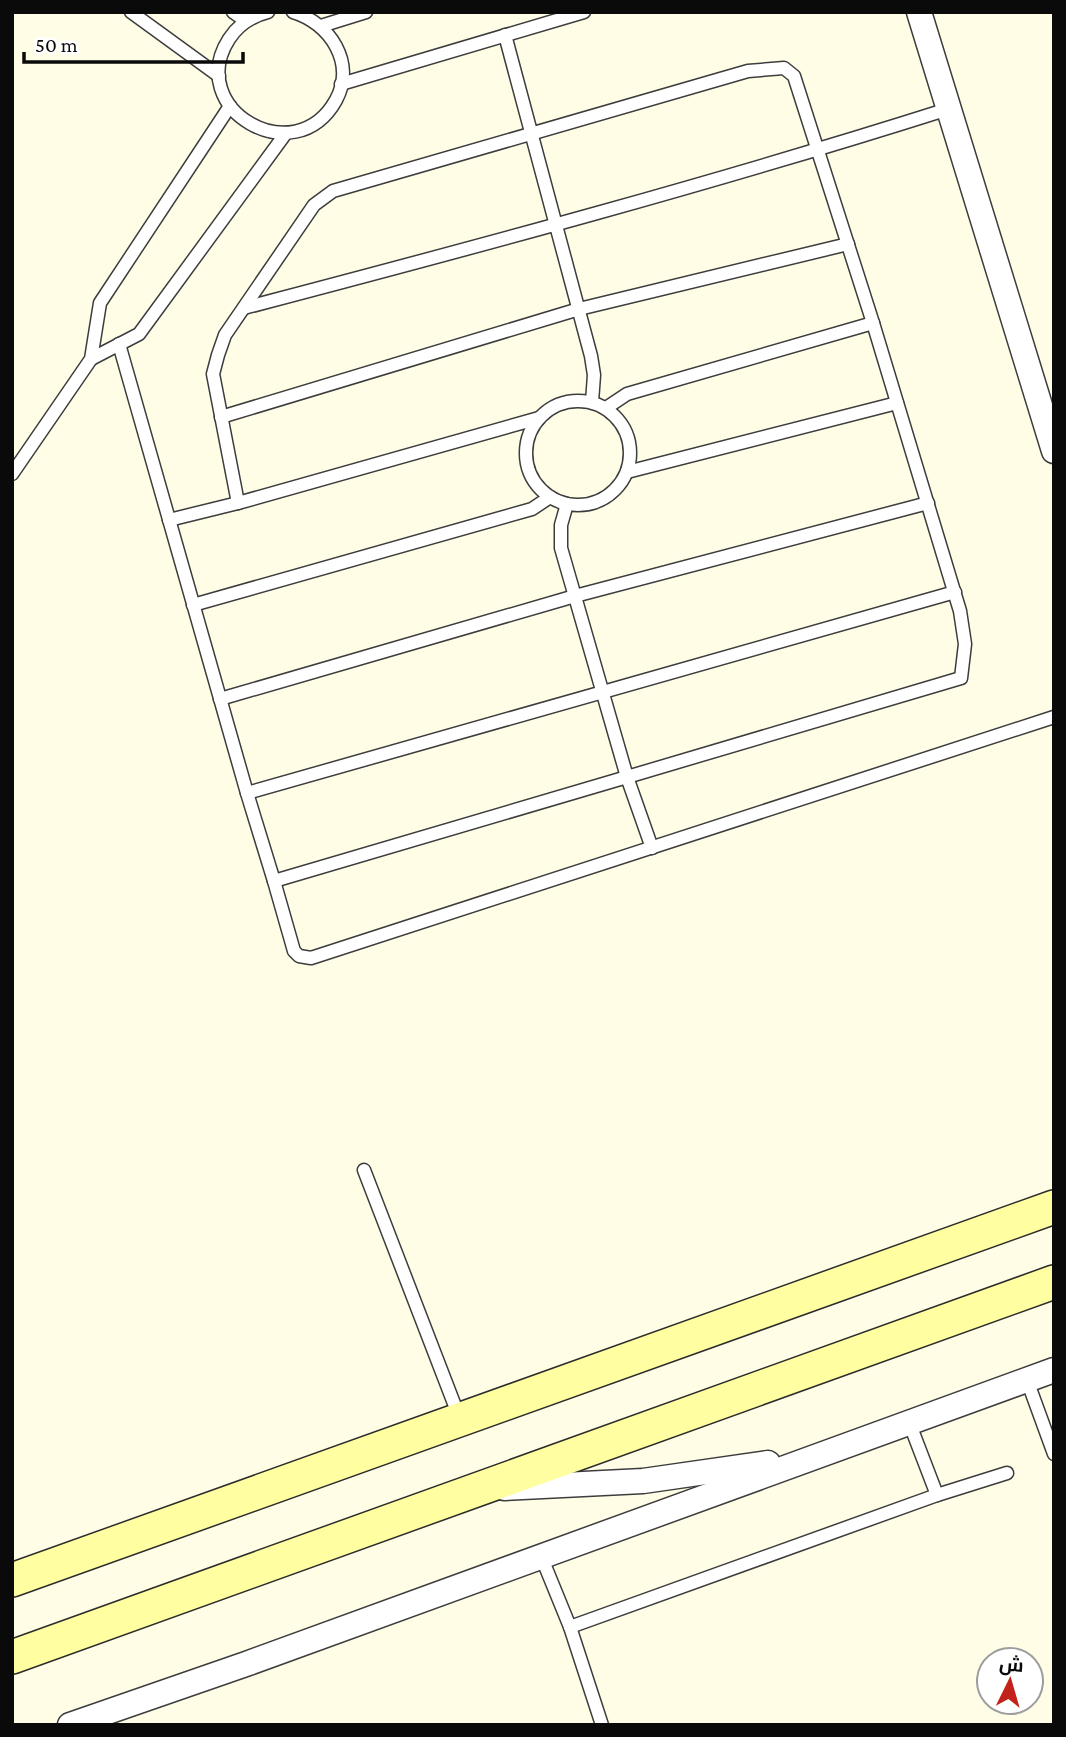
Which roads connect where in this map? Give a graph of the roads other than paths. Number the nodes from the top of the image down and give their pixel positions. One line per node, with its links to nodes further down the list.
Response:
1 (131, 12): 11 (lane)
2 (233, 12): 8 (lane)
3 (268, 12): 8 (lane)
4 (293, 12): 9 (lane)
5 (366, 12): 9 (lane)
6 (584, 12): 10 (lane)
7 (919, 12): 14 (street)
8 (246, 21): 11 (lane)
9 (321, 26): 12 (lane)
10 (505, 35): 12 (lane); 16 (lane)
11 (219, 76): 13 (lane)
12 (341, 84): 15 (lane)
13 (230, 106): 15 (lane); 24 (lane)
14 (948, 109): 17 (lane); 30 (street)
15 (286, 133): 23 (lane)
16 (531, 133): 17 (lane); 18 (lane); 20 (lane)
17 (817, 150): 18 (lane); 19 (lane)
18 (557, 225): 20 (lane); 21 (lane)
19 (848, 244): 21 (lane); 22 (lane)
20 (244, 308): 28 (lane)
21 (579, 309): 25 (lane); 28 (lane)
22 (873, 323): 26 (lane); 27 (lane)
23 (119, 344): 24 (lane); 37 (lane)
24 (91, 359): 32 (lane)
25 (592, 402): 27 (lane); 29 (lane)
26 (897, 403): 31 (lane); 35 (lane)
27 (606, 408): 31 (lane)
28 (221, 417): 34 (lane)
29 (539, 418): 33 (lane); 34 (lane)
30 (1054, 451)
31 (627, 472): 36 (lane)
32 (12, 474)
33 (550, 497): 36 (lane); 40 (lane)
34 (238, 503): 37 (lane)
35 (928, 503): 38 (lane); 39 (lane)
36 (567, 504): 39 (lane)
37 (169, 520): 40 (lane)
38 (955, 592): 41 (lane); 44 (lane)
39 (575, 596): 41 (lane); 42 (lane)
40 (193, 605): 42 (lane)
41 (603, 692): 44 (lane); 45 (lane)
42 (220, 699): 45 (lane)
43 (1054, 717): 46 (lane)
44 (627, 777): 46 (lane); 47 (lane)
45 (247, 793): 47 (lane)
46 (652, 848): 47 (lane)
47 (274, 881)
48 (364, 1170): 53 (lane)
49 (1054, 1207): 53 (main road)
50 (1054, 1282): 58 (main road)
51 (1054, 1370): 52 (street)
52 (1027, 1380): 54 (street); 55 (lane)
53 (460, 1419): 61 (main road)
54 (909, 1422): 56 (street); 59 (lane)
55 (1054, 1454)
56 (820, 1455): 58 (street); 60 (street)
57 (1007, 1473): 59 (lane)
58 (479, 1489): 63 (main road)
59 (937, 1495): 62 (lane)
60 (541, 1556): 62 (lane); 64 (street)
61 (12, 1580)
62 (570, 1627): 65 (lane)
63 (12, 1657)
64 (80, 1723)
65 (602, 1725)

